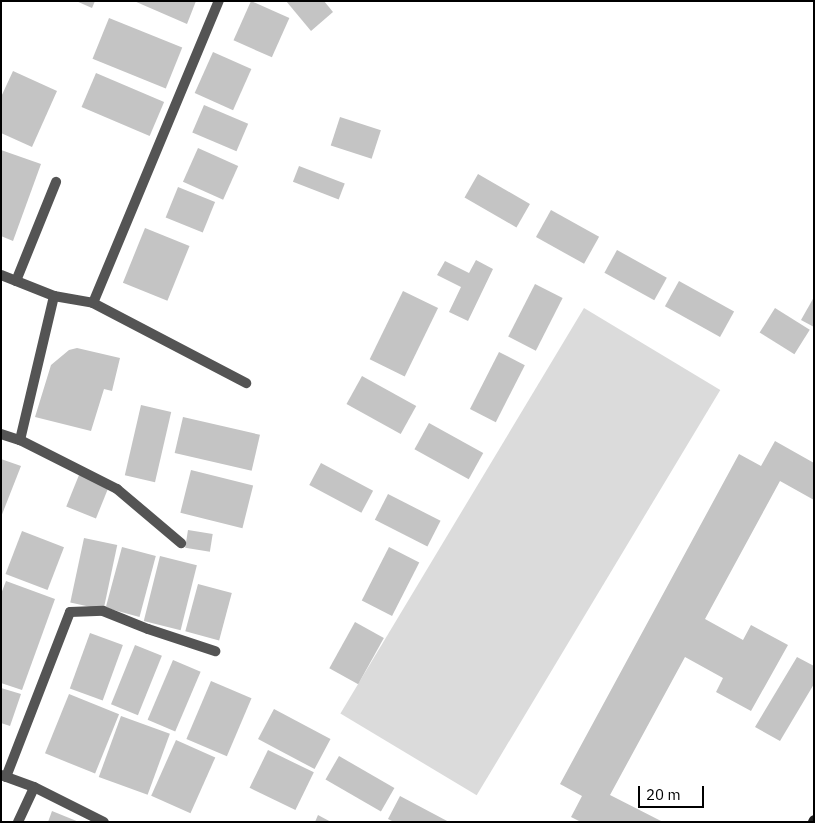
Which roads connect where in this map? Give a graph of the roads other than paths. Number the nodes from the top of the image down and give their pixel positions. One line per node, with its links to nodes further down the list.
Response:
1 (219, 1): 6 (street)
2 (56, 182): 4 (street)
3 (1, 275): 4 (street)
4 (16, 281): 5 (street)
5 (54, 296): 6 (street); 9 (street)
6 (93, 303): 7 (street)
7 (246, 384)
8 (1, 434): 9 (street)
9 (20, 440): 10 (street)
10 (181, 543)
11 (215, 651): 12 (street)
12 (3, 776): 13 (street)
13 (34, 787): 14 (street); 15 (street)
14 (18, 822)
15 (104, 822)

